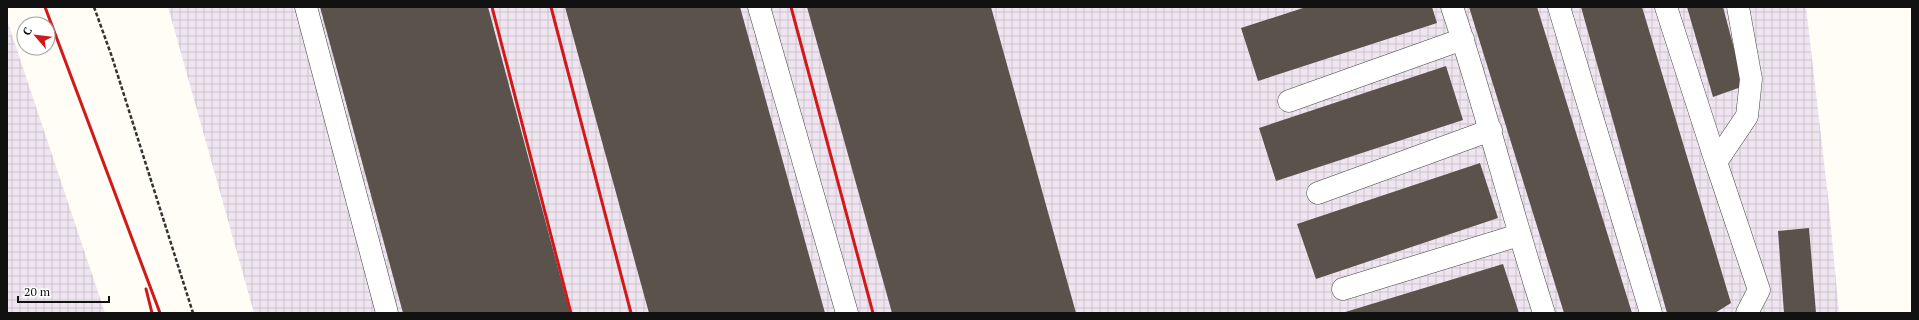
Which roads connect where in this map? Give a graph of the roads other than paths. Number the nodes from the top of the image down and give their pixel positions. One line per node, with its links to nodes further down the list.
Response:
1 (306, 7): 14 (lane)
2 (759, 7): 15 (lane)
3 (1452, 7): 7 (lane)
4 (1559, 7): 17 (lane)
5 (1666, 7): 10 (lane)
6 (1738, 7): 10 (lane)
7 (1463, 39): 8 (lane); 9 (lane)
8 (1289, 101)
9 (1491, 130): 11 (lane); 12 (lane)
10 (1716, 162): 18 (lane)
11 (1318, 193)
12 (1519, 235): 13 (lane); 16 (lane)
13 (1343, 289)
14 (387, 313)
15 (847, 313)
16 (1544, 313)
17 (1651, 313)
18 (1747, 313)

